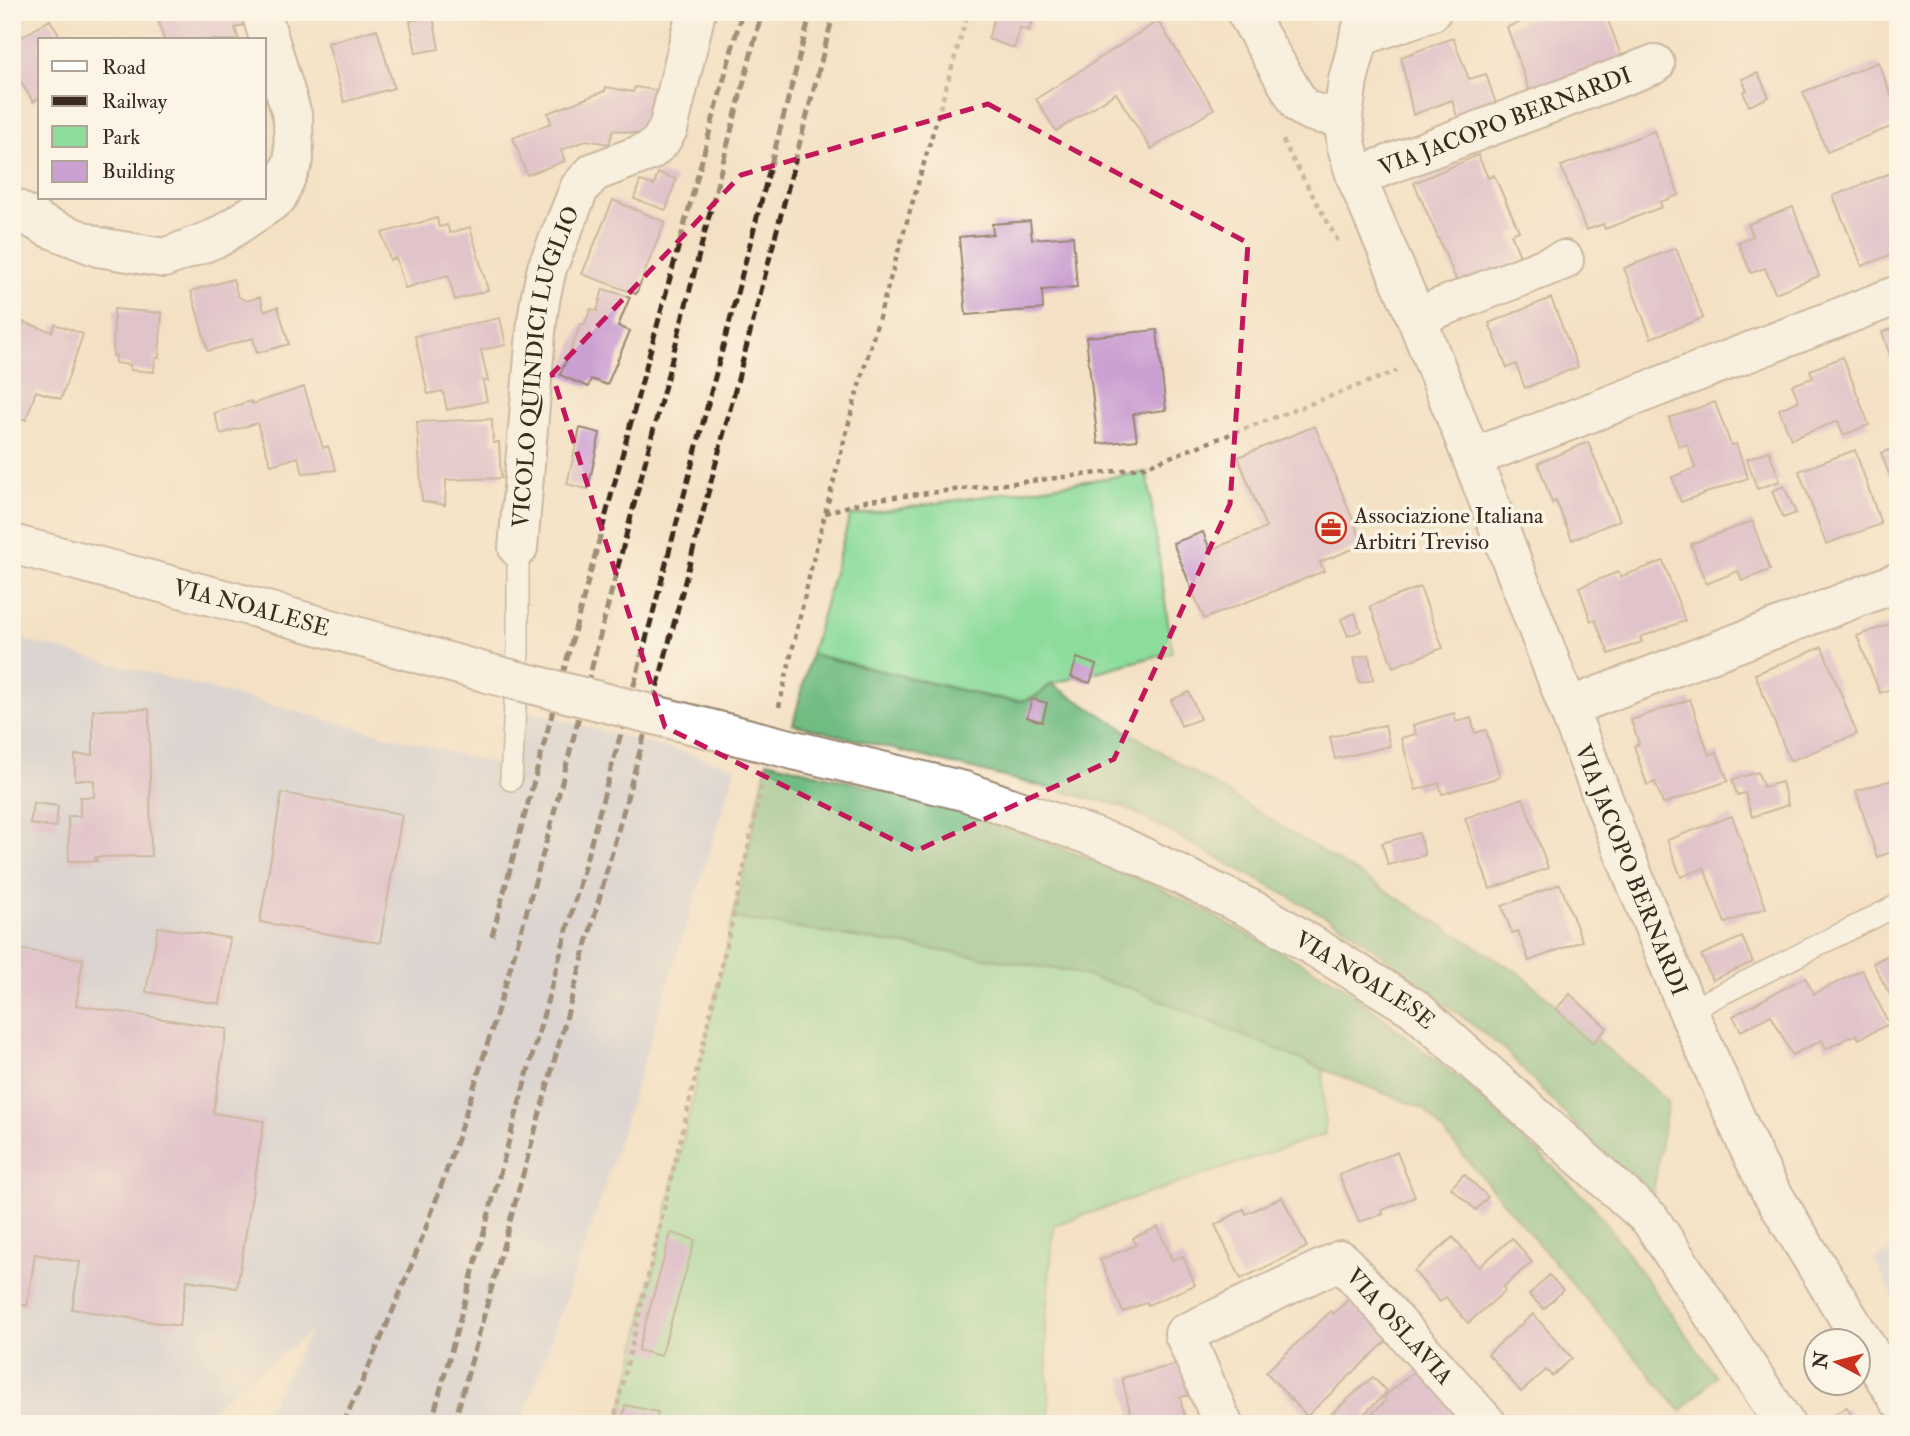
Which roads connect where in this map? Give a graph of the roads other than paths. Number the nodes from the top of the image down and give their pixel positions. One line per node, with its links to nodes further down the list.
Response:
1 (261, 12): 9 (street)
2 (696, 12): 15 (street, VICOLO QUINDICI LUGLIO)
3 (1246, 12): 7 (street)
4 (1430, 12): 5 (street)
5 (1362, 25): 7 (street, VIA JACOPO BERNARDI)
6 (1655, 64): 8 (street, VIA JACOPO BERNARDI)
7 (1343, 117): 8 (street, VIA JACOPO BERNARDI)
8 (1356, 177): 12 (street, VIA JACOPO BERNARDI)
9 (12, 207)
10 (1564, 260): 12 (street)
11 (1898, 295): 13 (street)
12 (1416, 317): 13 (street, VIA JACOPO BERNARDI)
13 (1472, 458): 17 (street, VIA JACOPO BERNARDI)
14 (12, 544): 24 (street, VIA NOALESE, bridge)
15 (518, 548): 18 (lane, VICOLO QUINDICI LUGLIO)
16 (1898, 582): 17 (street)
17 (1569, 707): 20 (street, VIA JACOPO BERNARDI)
18 (511, 780)
19 (1898, 905): 20 (lane)
20 (1688, 1012): 21 (street, VIA JACOPO BERNARDI)
21 (1898, 1399)
22 (1478, 1421): 23 (street, VIA OSLAVIA)
23 (1223, 1424)
24 (1785, 1424)

